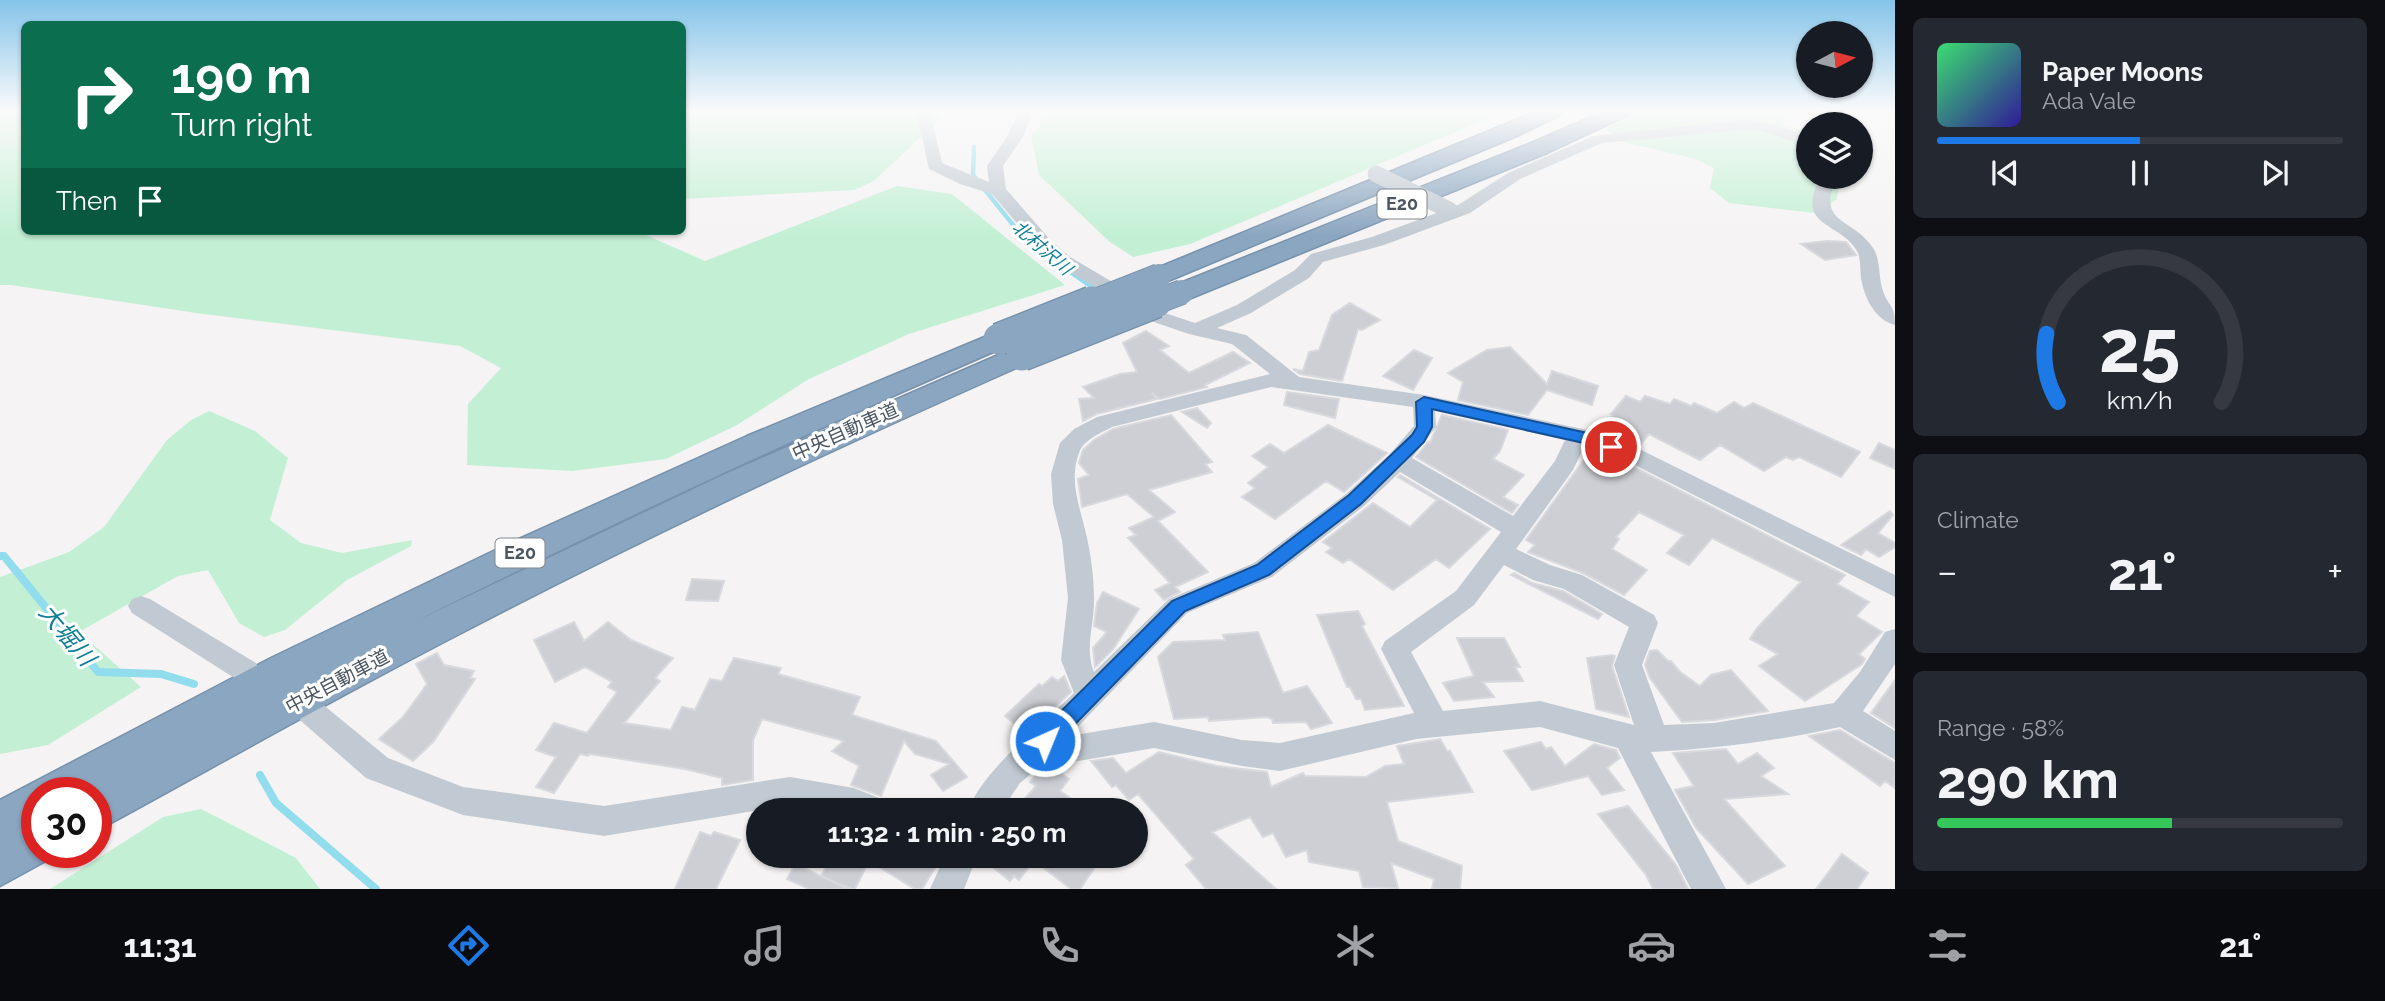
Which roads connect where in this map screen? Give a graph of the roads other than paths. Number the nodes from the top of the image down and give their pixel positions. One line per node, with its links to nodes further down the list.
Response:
1 (931, 152): 8 (street)
2 (1004, 152): 8 (street)
3 (1464, 152): 10 (highway, 中央自動車道 / E20)
4 (1528, 152): 10 (highway, 中央自動車道 / E20)
5 (1568, 152): 9 (street)
6 (1376, 174): 9 (street, bridge)
7 (1823, 189): 11 (street)
8 (999, 191): 12 (street)
9 (1452, 211): 12 (street)
10 (1170, 284): 13 (highway, 中央自動車道 / E20, bridge)
11 (1895, 319)
12 (1196, 330): 14 (street)
13 (1011, 347): 31 (highway, 中央自動車道 / E20); 36 (highway, 中央自動車道 / E20)
14 (1293, 383): 15 (street); 24 (street)
15 (1424, 402): 16 (street); 17 (street)
16 (1578, 436): 18 (street); 20 (street)
17 (1398, 460): 18 (street); 24 (street)
18 (1516, 529): 19 (street)
19 (1500, 552): 27 (street); 28 (street)
20 (1895, 587)
21 (141, 606): 23 (street)
22 (1895, 640): 26 (street)
23 (246, 671)
24 (1089, 695): 30 (street)
25 (311, 712): 32 (street)
26 (1843, 714): 28 (street); 29 (street)
27 (1436, 724): 28 (street); 30 (street)
28 (1641, 738): 43 (street)
29 (1895, 747)
30 (1030, 756): 35 (street)
31 (83, 777)
32 (746, 798)
33 (747, 798): 34 (street)
34 (827, 798)
35 (992, 798)
36 (112, 800)
37 (21, 811): 38 (highway)
38 (0, 822)
39 (21, 852): 40 (highway)
40 (0, 864)
41 (956, 868): 42 (street)
42 (947, 889)
43 (1709, 889)

